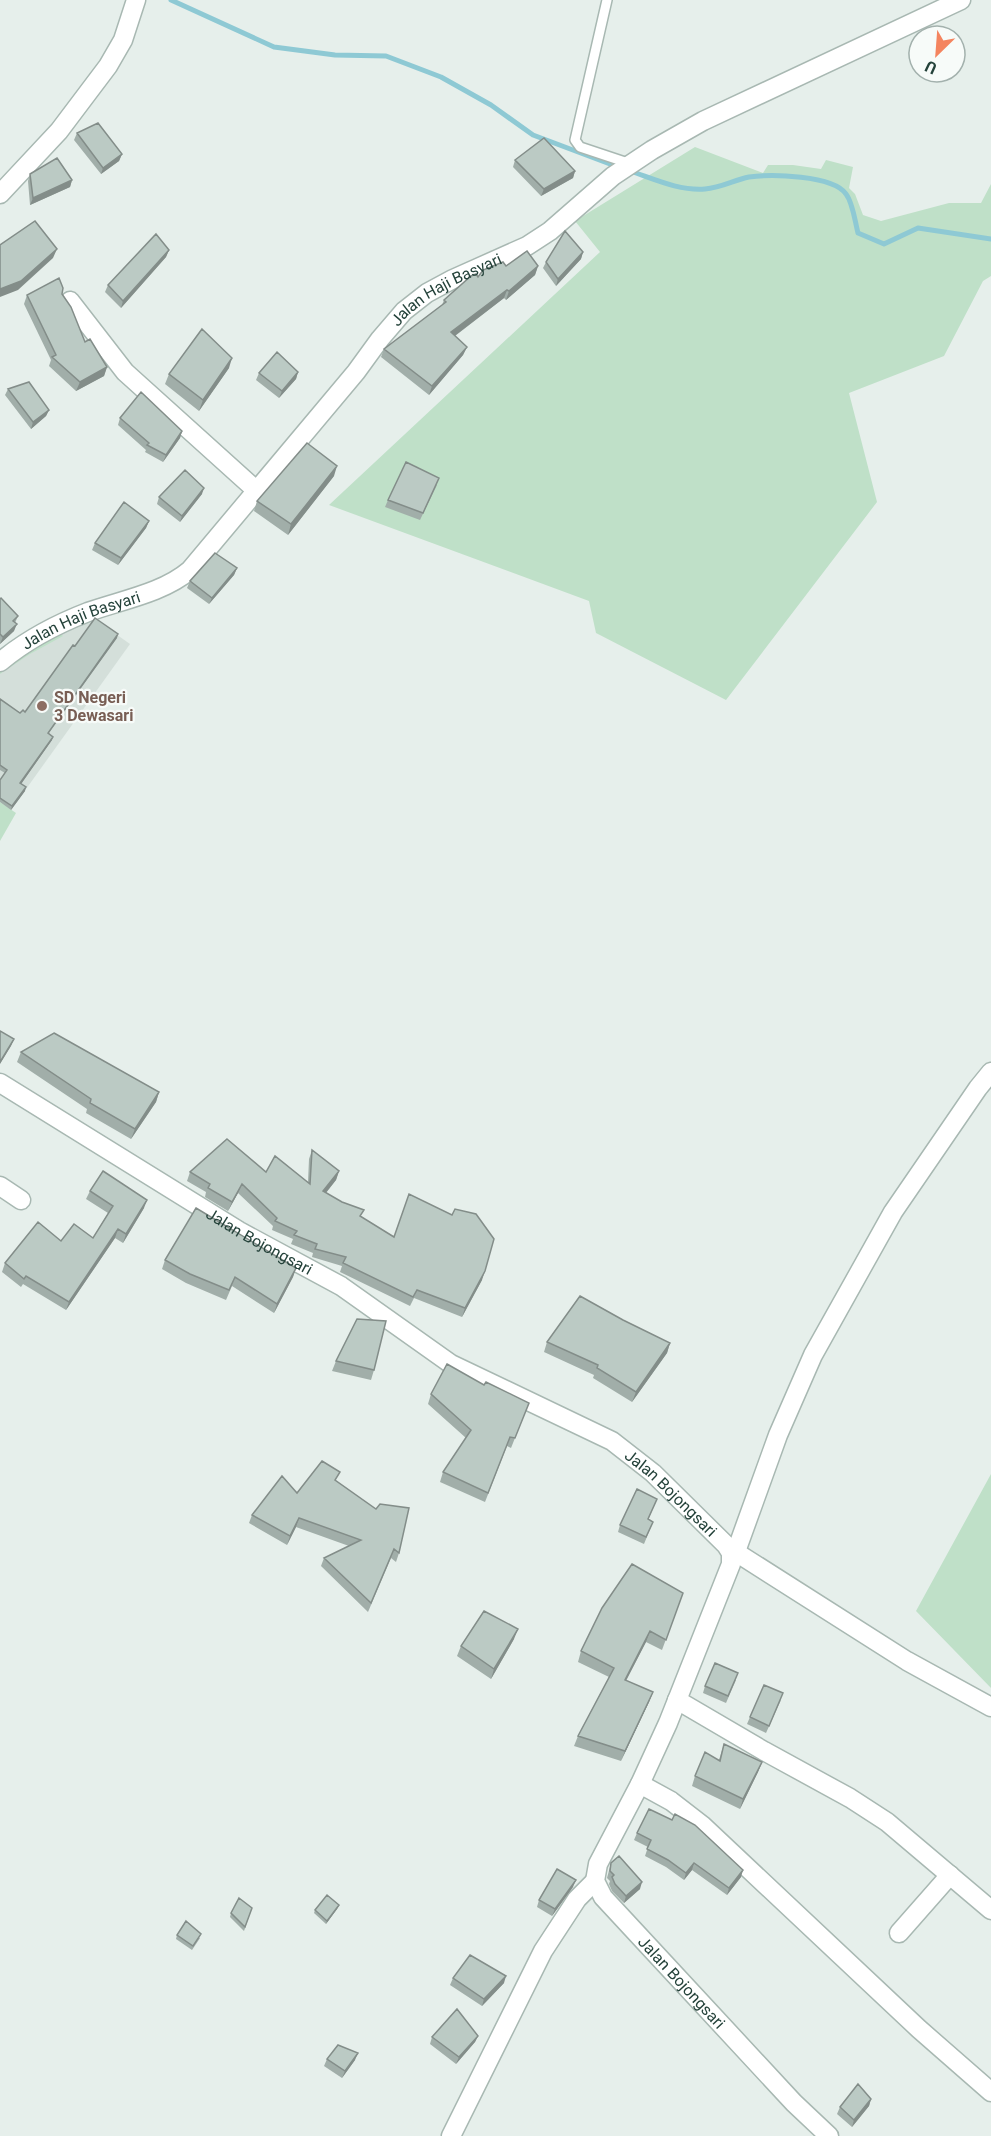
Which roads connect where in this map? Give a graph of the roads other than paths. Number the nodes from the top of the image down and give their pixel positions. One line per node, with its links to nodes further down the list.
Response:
1 (136, 0): 5 (street)
2 (607, 0): 4 (lane)
3 (961, 0): 4 (street, Jalan Haji Basyari)
4 (631, 164): 7 (street, Jalan Haji Basyari)
5 (0, 194)
6 (70, 301): 7 (street)
7 (257, 491): 8 (street, Jalan Haji Basyari)
8 (0, 662)
9 (991, 1072): 13 (street)
10 (0, 1083): 13 (street, Jalan Bojongsari)
11 (0, 1186): 12 (street)
12 (21, 1200)
13 (733, 1552): 14 (street); 15 (street, Jalan Bojongsari)
14 (677, 1700): 16 (street); 17 (street)
15 (991, 1707)
16 (640, 1784): 18 (street); 21 (street)
17 (950, 1875): 19 (street); 20 (street)
18 (595, 1881): 22 (street); 23 (street, Jalan Bojongsari)
19 (991, 1910)
20 (899, 1933)
21 (991, 2092)
22 (451, 2136)
23 (829, 2136)

